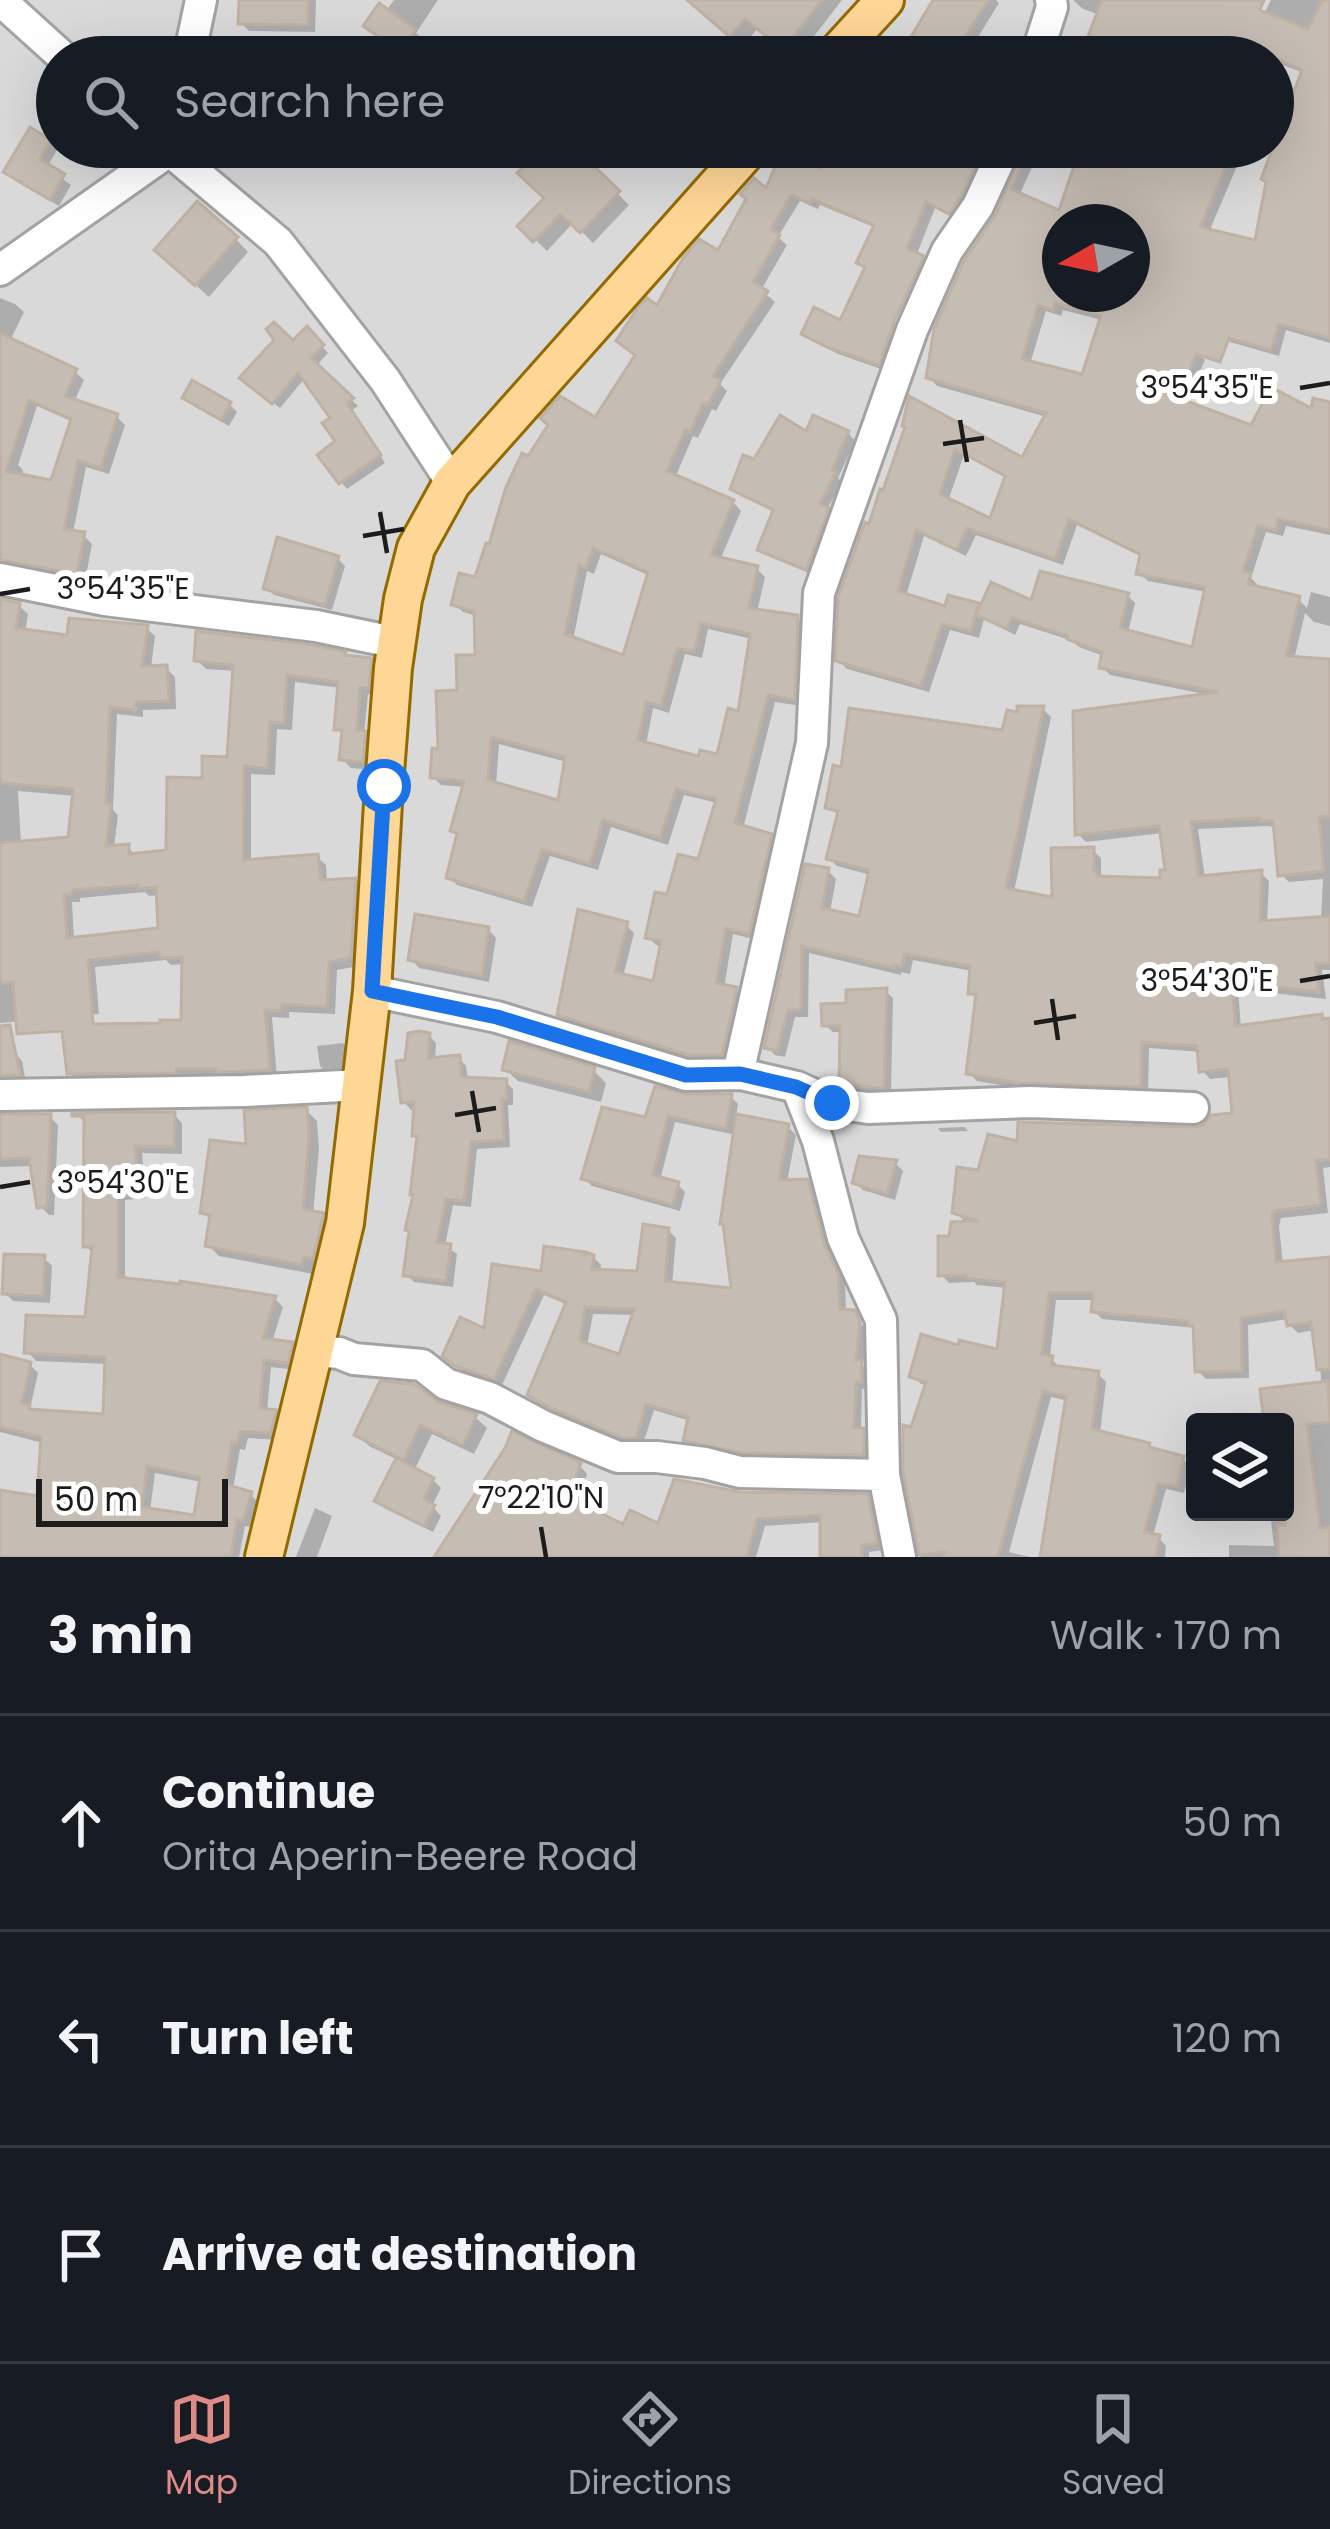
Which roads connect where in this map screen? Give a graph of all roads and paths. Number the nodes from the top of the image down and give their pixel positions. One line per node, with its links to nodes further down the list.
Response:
1 (0, 0): 5 (street)
2 (201, 0): 6 (street)
3 (885, 0): 7 (main road)
4 (1051, 0): 8 (street)
5 (40, 36)
6 (193, 36)
7 (852, 36)
8 (1043, 36)
9 (140, 168): 13 (street)
10 (191, 168): 14 (street)
11 (733, 168): 14 (main road)
12 (995, 168): 18 (street)
13 (0, 270)
14 (452, 483): 16 (main road)
15 (0, 579): 16 (street)
16 (398, 643): 17 (main road)
17 (372, 991): 18 (street); 19 (main road)
18 (738, 1074): 20 (street)
19 (362, 1085): 21 (street); 23 (main road)
20 (796, 1087): 22 (street); 24 (street)
21 (0, 1095)
22 (1193, 1108)
23 (314, 1351): 24 (street); 25 (main road)
24 (884, 1475): 26 (street)
25 (264, 1557)
26 (900, 1557)

